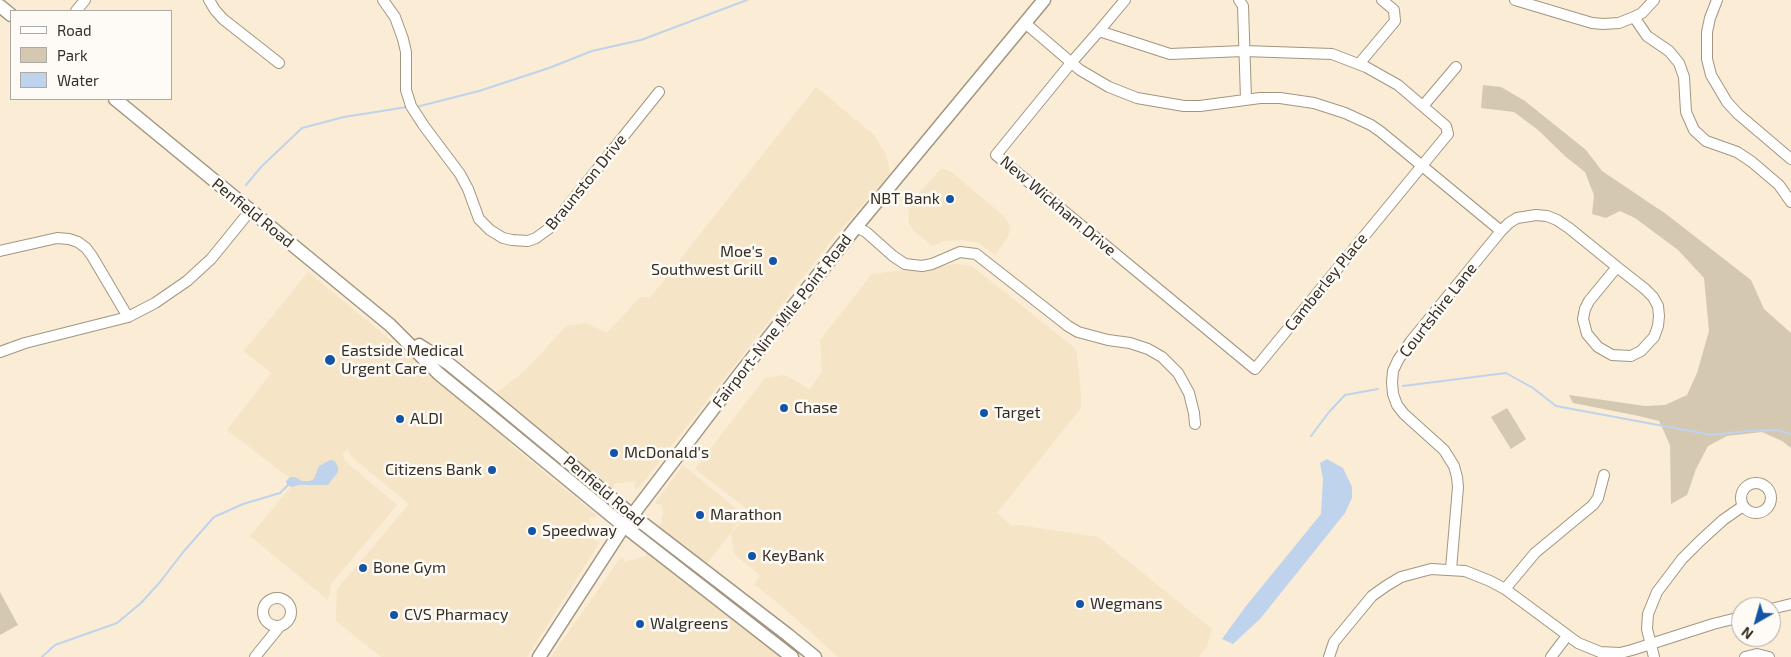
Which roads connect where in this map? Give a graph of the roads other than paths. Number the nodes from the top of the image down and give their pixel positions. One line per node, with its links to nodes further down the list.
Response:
1 (85, 0): 11 (street)
2 (209, 0): 16 (street)
3 (383, 0): 20 (street, Braunston Drive)
4 (1044, 0): 13 (main road, Fairport-Nine Mile Point Road)
5 (1126, 0): 14 (street, New Wickham Drive)
6 (1239, 0): 15 (street)
7 (1382, 0): 18 (street)
8 (1515, 0): 12 (street)
9 (1654, 0): 12 (street)
10 (1718, 0): 24 (street)
11 (77, 10)
12 (1634, 17): 26 (street)
13 (1025, 23): 17 (street); 28 (main road, Fairport-Nine Mile Point Road)
14 (1099, 31): 15 (street, Camberley Place); 17 (street, New Wickham Drive)
15 (1244, 51): 18 (street, Camberley Place); 21 (street)
16 (279, 63)
17 (1071, 64): 21 (street); 32 (street, New Wickham Drive)
18 (1360, 64): 23 (street, Camberley Place)
19 (1456, 67): 23 (street)
20 (659, 92)
21 (1246, 99): 25 (street)
22 (115, 100): 27 (main road, Penfield Road)
23 (1423, 106): 25 (street, Camberley Place)
24 (1791, 159)
25 (1423, 166): 29 (street); 32 (street, Camberley Place)
26 (1791, 202)
27 (250, 211): 33 (street); 34 (main road, Penfield Road)
28 (856, 227): 36 (street); 39 (main road, Fairport-Nine Mile Point Road)
29 (1502, 230): 31 (street, Courtshire Lane); 41 (street, Courtshire Lane)
30 (0, 251): 33 (street)
31 (1617, 267): 31 (street, Courtshire Lane)
32 (1163, 294)
33 (128, 316): 35 (street)
34 (392, 327): 39 (main road, Penfield Road); 40 (main road, Penfield Road)
35 (0, 352)
36 (1195, 424)
37 (1604, 476): 42 (street)
38 (1743, 506): 46 (street)
39 (632, 515): 40 (main road, Fairport-Nine Mile Point Road); 50 (main road, Penfield Road)
40 (624, 526): 48 (main road, Fairport-Nine Mile Point Road); 49 (main road, Penfield Road)
41 (1451, 569): 42 (street); 51 (street)
42 (1505, 589): 45 (street)
43 (1731, 619): 46 (street)
44 (280, 626): 47 (street)
45 (1567, 636): 46 (street); 52 (street)
46 (1650, 644): 53 (street)
47 (255, 657)
48 (539, 657)
49 (792, 657)
50 (814, 657)
51 (1329, 657)
52 (1550, 657)
53 (1654, 657)
54 (1745, 657): 55 (street)
55 (1769, 657)

